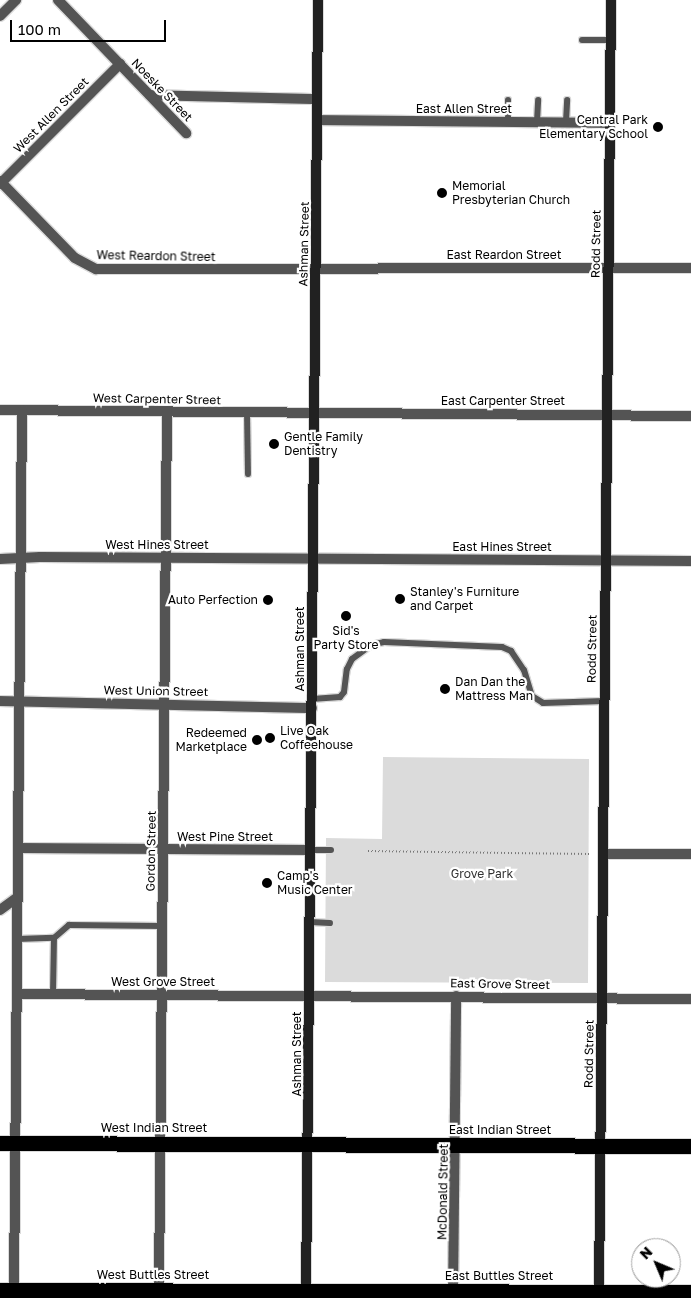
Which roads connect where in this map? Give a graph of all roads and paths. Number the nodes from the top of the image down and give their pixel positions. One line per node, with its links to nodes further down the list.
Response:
1 (16, 0): 5 (street)
2 (58, 0): 8 (street, Noeske Street)
3 (318, 0): 10 (street, Ashman Street)
4 (611, 0): 7 (street, Rodd Street)
5 (0, 16)
6 (582, 40): 7 (lane)
7 (611, 40): 18 (street, Rodd Street)
8 (120, 64): 9 (street, Noeske Street); 20 (street, West Allen Street)
9 (150, 95): 10 (street); 19 (street, Noeske Street)
10 (317, 99): 14 (street, Ashman Street)
11 (508, 100): 15 (lane)
12 (538, 100): 16 (lane)
13 (567, 100): 17 (lane)
14 (317, 120): 15 (street, East Allen Street); 22 (street, Ashman Street)
15 (508, 122): 16 (street, East Allen Street)
16 (537, 122): 17 (street, East Allen Street)
17 (566, 122): 18 (street, East Allen Street)
18 (610, 123): 21 (street, Rodd Street)
19 (186, 133)
20 (0, 182): 22 (street, West Reardon Street)
21 (609, 267): 22 (street, East Reardon Street); 23 (street, East Reardon Street); 29 (street, Rodd Street)
22 (316, 268): 28 (street, Ashman Street)
23 (691, 268)
24 (0, 410): 25 (street, West Carpenter Street)
25 (22, 410): 26 (street, West Carpenter Street); 35 (street)
26 (167, 412): 27 (street, West Carpenter Street); 32 (street, Gordon Street)
27 (248, 412): 28 (street, West Carpenter Street); 31 (lane)
28 (315, 412): 29 (street, East Carpenter Street); 34 (street, Ashman Street)
29 (607, 414): 30 (street, East Carpenter Street); 36 (street, Rodd Street)
30 (691, 416)
31 (248, 474)
32 (166, 558): 34 (street, West Hines Street); 35 (street, West Hines Street); 41 (street, Gordon Street)
33 (0, 559): 35 (street, West Hines Street)
34 (313, 559): 36 (street, East Hines Street); 42 (street, Ashman Street)
35 (20, 560): 39 (street)
36 (606, 561): 37 (street, East Hines Street); 40 (street, Rodd Street)
37 (691, 561)
38 (0, 701): 39 (street, West Union Street)
39 (20, 701): 41 (street, West Union Street); 43 (street)
40 (604, 701): 42 (lane); 49 (street, Rodd Street)
41 (164, 704): 42 (street, West Union Street); 44 (street, Gordon Street)
42 (312, 704): 45 (street, Ashman Street)
43 (18, 848): 44 (street, West Pine Street); 51 (street)
44 (163, 849): 45 (street, West Pine Street); 55 (street, Gordon Street)
45 (311, 850): 46 (lane); 53 (street, Ashman Street)
46 (331, 850)
47 (368, 851): 48 (path)
48 (590, 854)
49 (603, 854): 50 (street); 63 (street, Rodd Street)
50 (691, 854)
51 (18, 896): 52 (street); 57 (street)
52 (0, 910)
53 (310, 922): 54 (lane); 61 (street, Ashman Street)
54 (330, 923)
55 (162, 926): 56 (lane); 60 (street, Gordon Street)
56 (54, 938): 57 (lane); 59 (lane)
57 (17, 939): 58 (street)
58 (17, 994): 59 (street, West Grove Street); 65 (street)
59 (52, 994): 60 (street, West Grove Street)
60 (162, 995): 61 (street, West Grove Street); 66 (street, Gordon Street)
61 (310, 996): 62 (street, East Grove Street); 67 (street, Ashman Street)
62 (456, 996): 63 (street, East Grove Street); 68 (street, McDonald Street)
63 (602, 998): 64 (street, East Grove Street); 69 (street, Rodd Street)
64 (691, 1000)
65 (8, 1143): 66 (highway, West Indian Street); 71 (street)
66 (160, 1143): 67 (highway, West Indian Street); 72 (street, Gordon Street)
67 (308, 1144): 68 (highway, East Indian Street); 74 (street, Ashman Street)
68 (456, 1145): 69 (highway, East Indian Street); 77 (street, McDonald Street)
69 (600, 1146): 70 (highway, East Indian Street); 78 (street, Rodd Street)
70 (691, 1146)
71 (7, 1290): 72 (highway, West Buttles Street)
72 (159, 1290): 74 (highway, West Buttles Street)
73 (691, 1292): 78 (highway, East Buttles Street)
74 (306, 1294): 75 (highway, East Buttles Street)
75 (324, 1294): 76 (highway, East Buttles Street)
76 (376, 1294): 77 (highway, East Buttles Street)
77 (453, 1294): 78 (highway, East Buttles Street)
78 (599, 1295)

